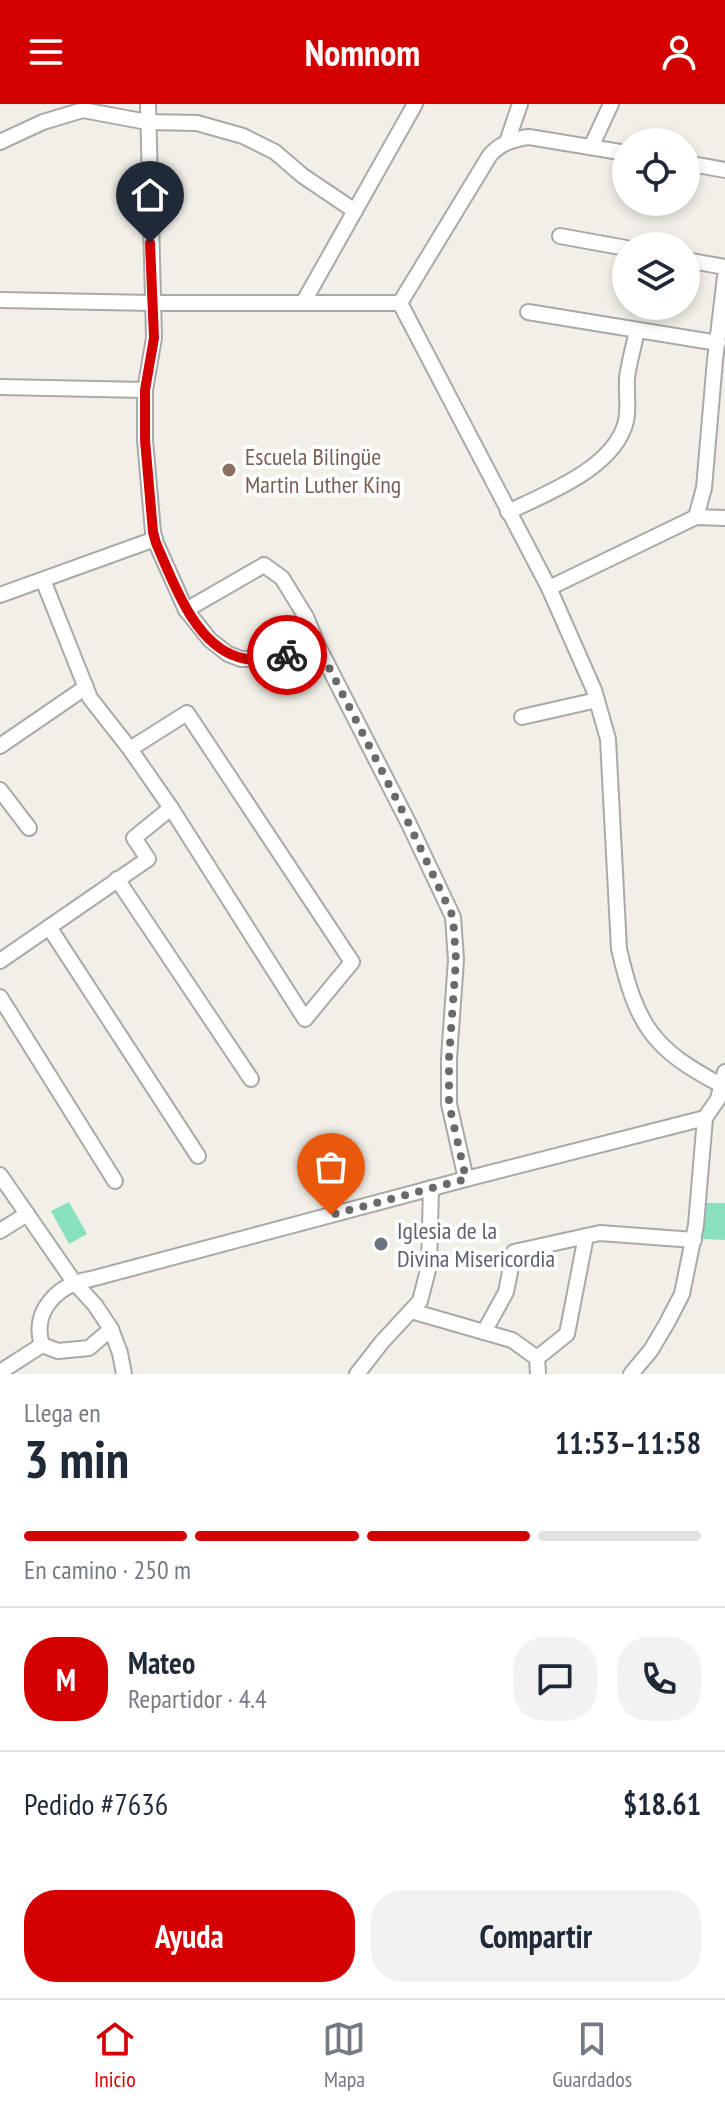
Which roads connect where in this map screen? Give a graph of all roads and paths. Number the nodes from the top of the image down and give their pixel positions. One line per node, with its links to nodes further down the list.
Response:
1 (148, 104): 5 (street)
2 (415, 104): 12 (street)
3 (520, 104): 7 (street)
4 (611, 104): 8 (street)
5 (147, 122): 6 (street); 12 (street); 19 (street)
6 (0, 142)
7 (507, 142): 8 (street); 21 (street)
8 (591, 147): 9 (street)
9 (612, 151)
10 (700, 166): 11 (street)
11 (725, 170)
12 (355, 211): 20 (street)
13 (560, 236): 14 (street)
14 (612, 245)
15 (700, 263): 16 (street)
16 (725, 267)
17 (725, 277): 24 (street)
18 (0, 300): 19 (street)
19 (152, 303): 20 (street); 26 (street)
20 (303, 303): 21 (street)
21 (400, 303): 27 (street)
22 (528, 312): 23 (street)
23 (637, 330): 24 (street); 27 (street)
24 (718, 343): 28 (street)
25 (0, 387): 26 (street)
26 (145, 390): 30 (street)
27 (508, 512): 32 (street)
28 (696, 517): 29 (street); 32 (street)
29 (725, 518)
30 (155, 539): 31 (street); 34 (street)
31 (43, 580): 33 (street); 36 (street)
32 (549, 588): 37 (street)
33 (0, 595)
34 (186, 610): 35 (street); 35 (street)
35 (318, 646): 53 (street)
36 (86, 687): 39 (street); 40 (street)
37 (597, 700): 38 (street); 49 (street)
38 (522, 717)
39 (0, 746)
40 (130, 749): 42 (street); 42 (street)
41 (0, 790): 43 (street)
42 (171, 808): 44 (street)
43 (29, 828)
44 (117, 879): 45 (street); 48 (street)
45 (49, 927): 46 (street); 51 (street)
46 (0, 961)
47 (0, 997): 54 (street)
48 (251, 1079)
49 (724, 1079): 50 (street)
50 (705, 1118): 53 (street); 59 (street)
51 (198, 1156)
52 (0, 1175): 56 (street)
53 (466, 1179): 55 (street)
54 (115, 1181)
55 (431, 1188): 60 (street); 61 (street)
56 (27, 1214): 57 (street); 60 (street)
57 (0, 1231)
58 (586, 1236): 59 (street); 63 (street); 65 (street)
59 (694, 1240): 70 (street)
60 (74, 1282): 62 (street); 64 (street)
61 (411, 1311): 63 (street); 68 (street)
62 (111, 1329): 64 (street); 67 (street)
63 (484, 1332): 65 (street)
64 (42, 1345): 66 (street)
65 (537, 1358): 69 (street)
66 (0, 1372)
67 (124, 1374)
68 (357, 1374)
69 (538, 1374)
70 (631, 1374)

